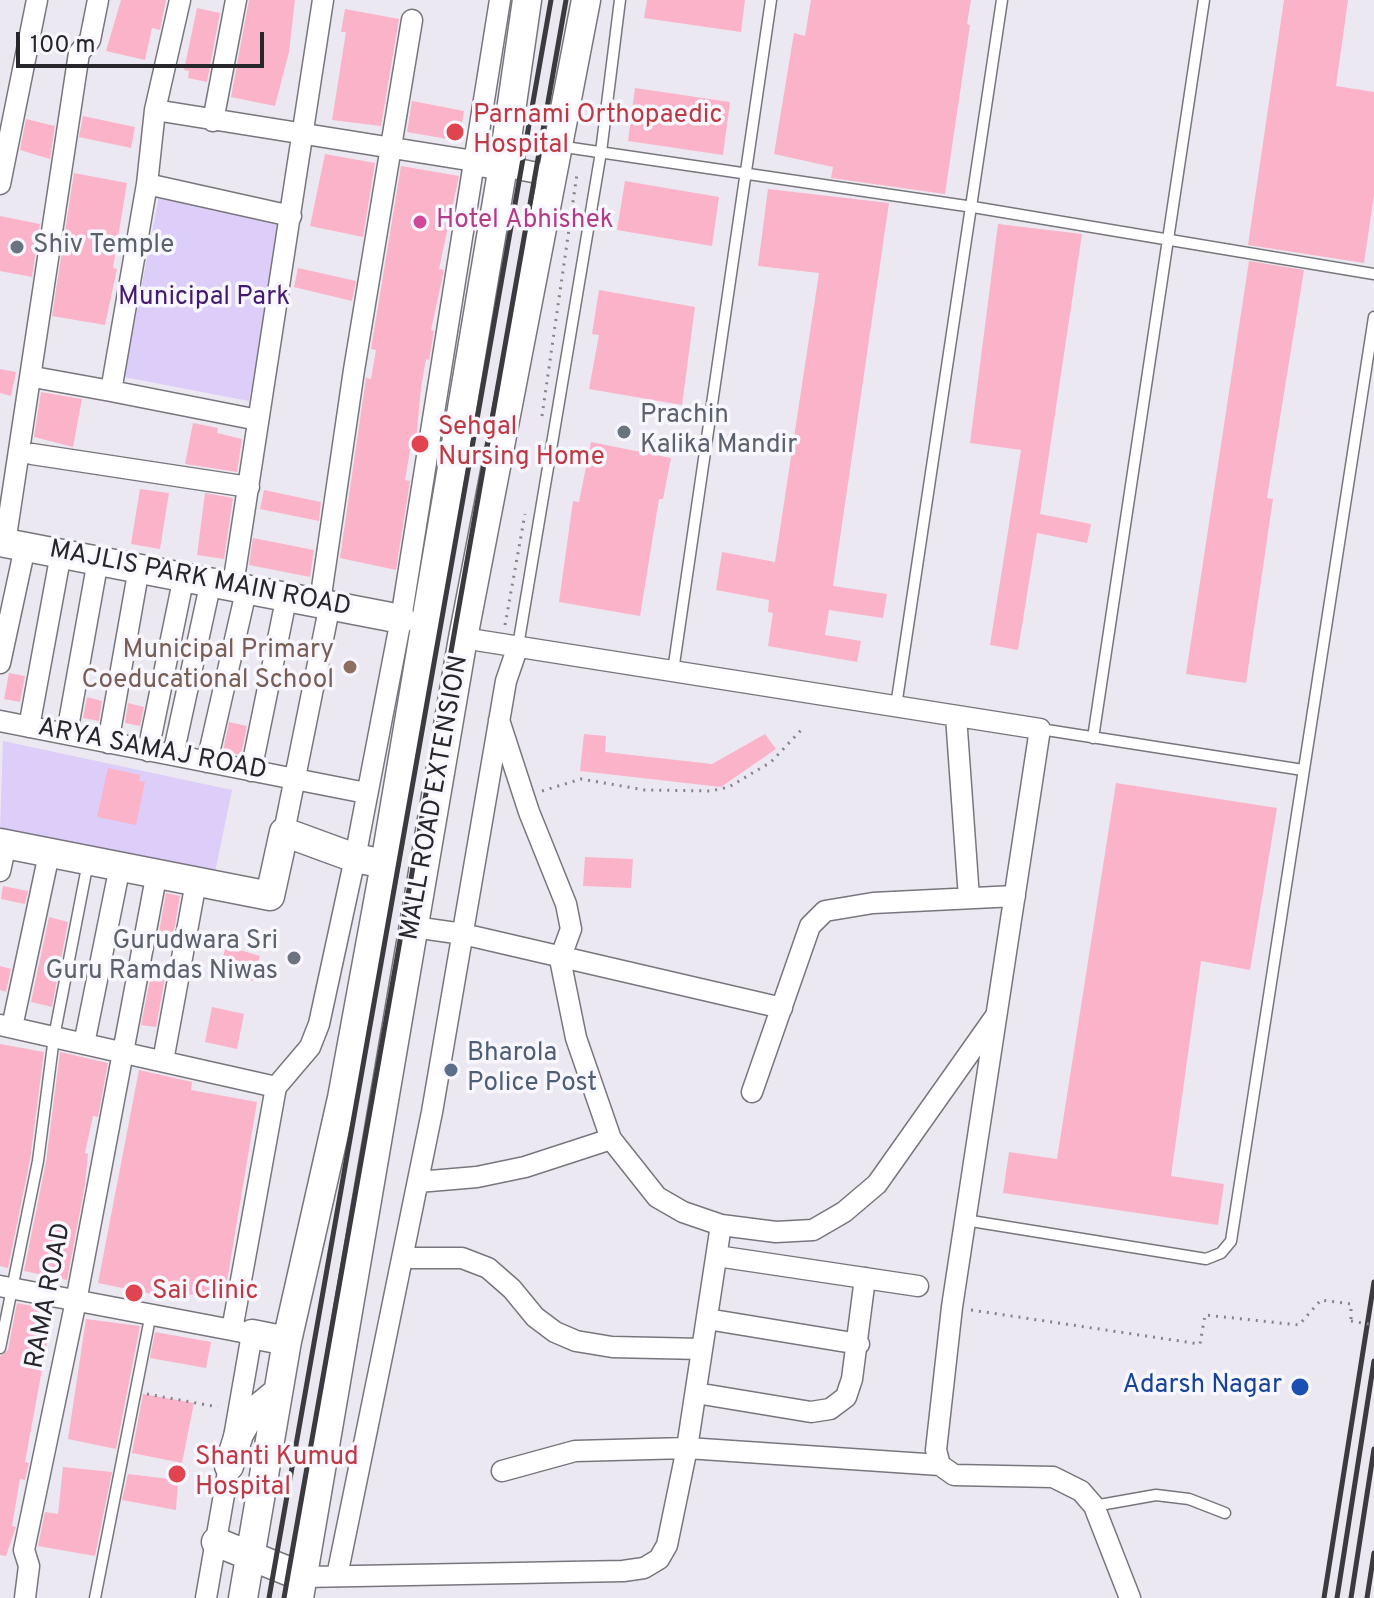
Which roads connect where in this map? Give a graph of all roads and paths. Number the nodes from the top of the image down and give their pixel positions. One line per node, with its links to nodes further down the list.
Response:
1 (37, 0): 24 (street)
2 (98, 0): 38 (street)
3 (180, 0): 14 (street)
4 (236, 0): 15 (street)
5 (323, 0): 16 (street)
6 (500, 0): 20 (street)
7 (527, 0): 21 (main road)
8 (586, 0): 17 (main road, MALL ROAD EXTENSION)
9 (620, 0): 19 (lane)
10 (771, 0): 22 (lane)
11 (1002, 0): 26 (lane)
12 (1204, 0): 28 (lane)
13 (412, 20): 18 (street)
14 (155, 110): 15 (street); 25 (street)
15 (213, 121): 16 (street)
16 (304, 135): 18 (street); 27 (street)
17 (569, 147): 19 (lane); 23 (main road, MALL ROAD EXTENSION); 33 (path)
18 (390, 149): 20 (street); 44 (street)
19 (601, 152): 22 (lane); 47 (lane)
20 (474, 161): 21 (main road); 45 (street)
21 (503, 166): 23 (street); 73 (main road)
22 (743, 175): 26 (lane); 49 (lane)
23 (552, 176): 46 (main road, MALL ROAD EXTENSION)
24 (0, 184)
25 (147, 184): 27 (street); 32 (street)
26 (973, 207): 28 (lane); 50 (lane)
27 (291, 216): 34 (street)
28 (1170, 242): 29 (lane); 58 (lane)
29 (1374, 274)
30 (1374, 317): 63 (lane)
31 (39, 378): 32 (street)
32 (111, 391): 34 (street)
33 (541, 418)
34 (258, 420): 36 (street)
35 (32, 454): 36 (street)
36 (249, 487): 42 (street)
37 (526, 510): 47 (path)
38 (10, 544): 39 (main road, MAJLIS PARK MAIN ROAD); 48 (street)
39 (61, 553): 40 (main road, MAJLIS PARK MAIN ROAD); 54 (street)
40 (98, 560): 41 (main road, MAJLIS PARK MAIN ROAD); 57 (street)
41 (139, 568): 42 (main road, MAJLIS PARK MAIN ROAD); 59 (street)
42 (219, 582): 43 (main road, MAJLIS PARK MAIN ROAD); 60 (street); 61 (street); 62 (street)
43 (287, 595): 44 (main road, MAJLIS PARK MAIN ROAD); 64 (street)
44 (325, 603): 45 (main road, MAJLIS PARK MAIN ROAD); 65 (street)
45 (401, 619): 66 (street)
46 (463, 638): 47 (street); 79 (main road, MALL ROAD EXTENSION)
47 (510, 645): 49 (street); 52 (street)
48 (0, 663)
49 (673, 671): 50 (street)
50 (896, 706): 51 (street)
51 (956, 716): 56 (street); 78 (street)
52 (499, 720): 67 (street); 80 (street)
53 (0, 724): 54 (street, ARYA SAMAJ ROAD)
54 (29, 727): 57 (street, ARYA SAMAJ ROAD)
55 (804, 727): 67 (path)
56 (1040, 729): 58 (lane); 77 (street)
57 (67, 733): 59 (street, ARYA SAMAJ ROAD)
58 (1093, 738): 63 (lane)
59 (108, 743): 60 (street, ARYA SAMAJ ROAD)
60 (148, 751): 61 (street, ARYA SAMAJ ROAD)
61 (173, 755): 62 (street, ARYA SAMAJ ROAD)
62 (207, 762): 64 (street, ARYA SAMAJ ROAD)
63 (1303, 770): 93 (lane)
64 (251, 771): 65 (street, ARYA SAMAJ ROAD)
65 (295, 780): 66 (street); 68 (street, ARYA SAMAJ ROAD)
66 (366, 793): 71 (street)
67 (524, 799): 81 (street)
68 (284, 832): 71 (main road); 76 (main road, ARYA SAMAJ ROAD)
69 (2, 853): 70 (main road, ARYA SAMAJ ROAD)
70 (49, 854): 72 (main road, ARYA SAMAJ ROAD); 84 (street)
71 (355, 858): 73 (main road); 89 (street)
72 (88, 862): 74 (main road, ARYA SAMAJ ROAD); 85 (lane)
73 (385, 864): 106 (main road)
74 (120, 866): 75 (main road, ARYA SAMAJ ROAD); 86 (street)
75 (157, 872): 76 (main road, ARYA SAMAJ ROAD); 87 (street, RAMA ROAD)
76 (196, 882): 88 (street)
77 (1015, 896): 78 (street); 83 (street)
78 (969, 898): 82 (street)
79 (414, 927): 80 (street); 123 (main road, MALL ROAD EXTENSION)
80 (463, 934): 81 (street); 92 (street)
81 (560, 959): 82 (street); 91 (street)
82 (782, 1008): 90 (street)
83 (997, 1013): 93 (street); 94 (street)
84 (6, 1026): 85 (street)
85 (54, 1037): 86 (street); 99 (lane)
86 (84, 1044): 87 (street)
87 (122, 1052): 88 (street); 100 (street, RAMA ROAD)
88 (163, 1061): 89 (street)
89 (276, 1087): 105 (street)
90 (752, 1092)
91 (611, 1139): 92 (street); 94 (street)
92 (418, 1182): 96 (street)
93 (965, 1220): 101 (street)
94 (721, 1225): 95 (street)
95 (717, 1256): 97 (street); 103 (street)
96 (403, 1258): 109 (street); 122 (street)
97 (865, 1278): 98 (street); 107 (street)
98 (918, 1286)
99 (6, 1287): 100 (street); 108 (lane)
100 (76, 1300): 102 (street); 124 (street, RAMA ROAD)
101 (952, 1307): 104 (path, bridge); 115 (street)
102 (151, 1313): 105 (street); 125 (lane)
103 (707, 1319): 107 (street); 109 (street)
104 (1374, 1325)
105 (242, 1332): 106 (main road); 116 (street)
106 (287, 1341): 110 (main road)
107 (859, 1344): 112 (street)
108 (0, 1348)
109 (702, 1349): 112 (street)
110 (278, 1392): 116 (main road); 121 (main road)
111 (139, 1393): 113 (path)
112 (696, 1393): 114 (street)
113 (218, 1407)
114 (687, 1448): 115 (street); 117 (street); 122 (street)
115 (940, 1465): 118 (street)
116 (229, 1466): 120 (street)
117 (502, 1471)
118 (1094, 1506): 119 (lane); 128 (street)
119 (1225, 1513)
120 (216, 1542): 121 (main road); 126 (street)
121 (251, 1556): 123 (main road); 127 (main road)
122 (337, 1576): 123 (street)
123 (301, 1587)
124 (25, 1598)
125 (95, 1598)
126 (206, 1598)
127 (243, 1598)
128 (1130, 1598)

